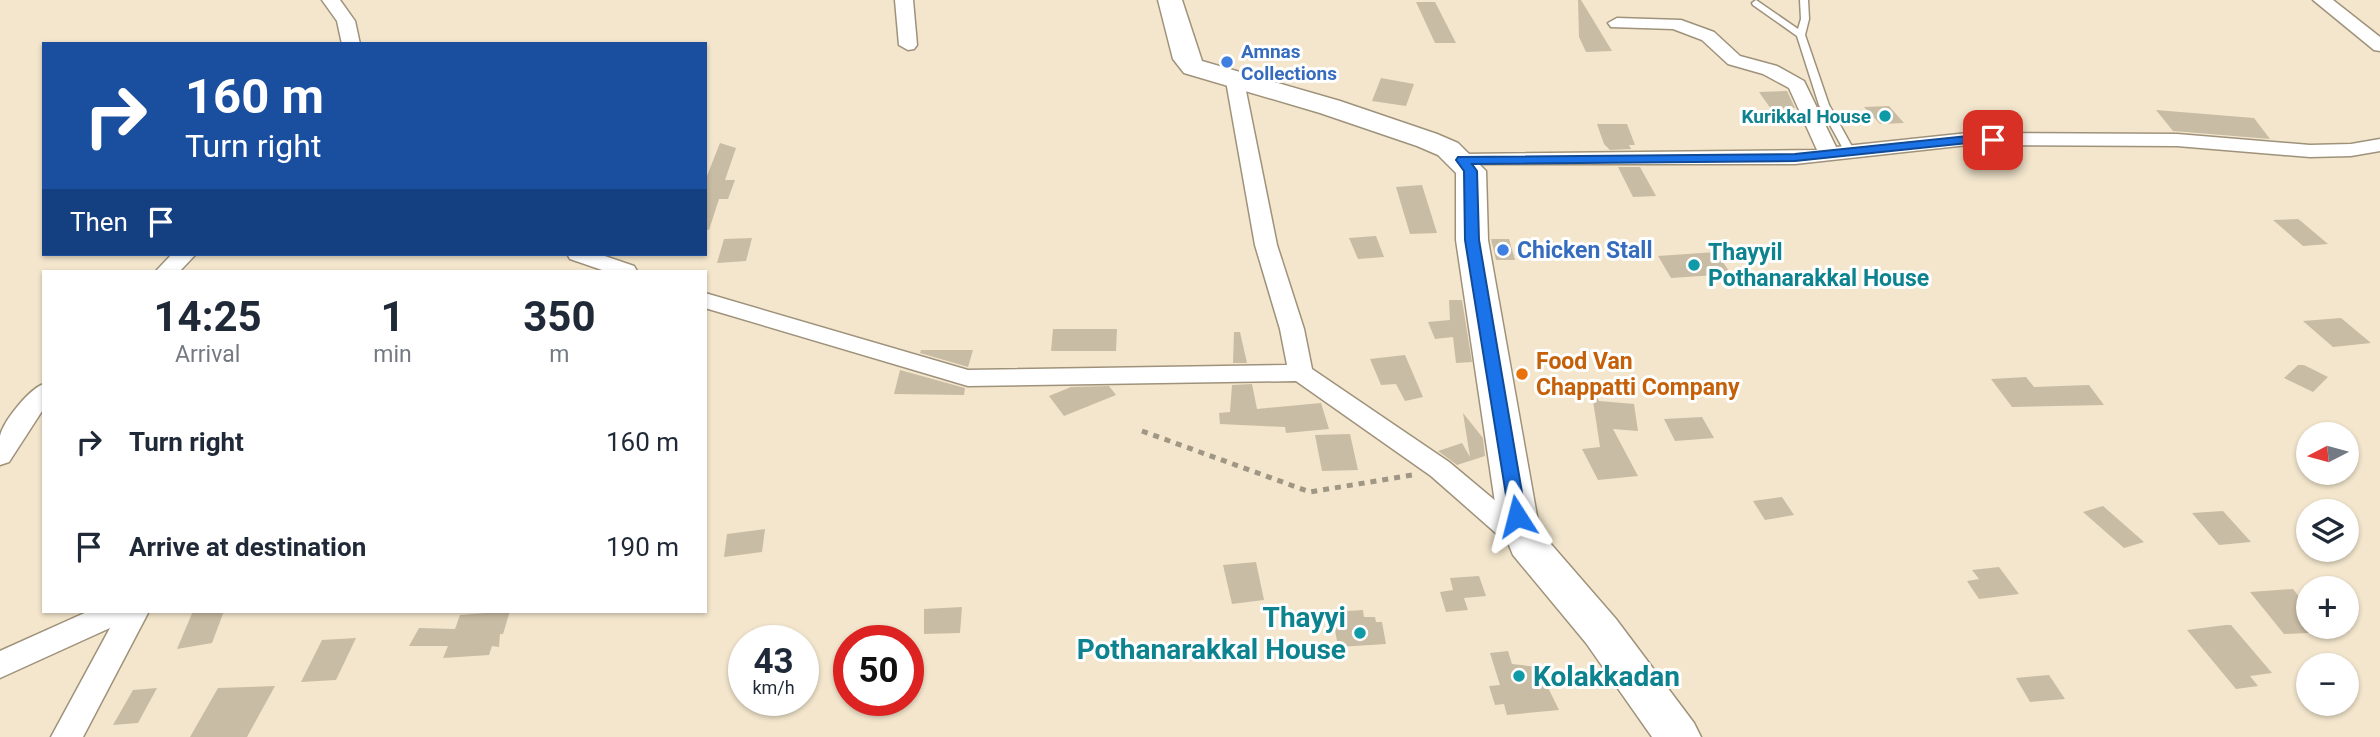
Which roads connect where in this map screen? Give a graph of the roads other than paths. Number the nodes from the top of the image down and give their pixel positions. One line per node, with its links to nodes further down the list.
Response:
1 (331, 0): 9 (street)
2 (904, 0): 10 (street)
3 (1170, 0): 12 (main road)
4 (1804, 0): 8 (lane)
5 (2322, 0): 11 (street)
6 (1756, 3): 8 (lane)
7 (1617, 23): 15 (street)
8 (1801, 35): 14 (lane)
9 (351, 42)
10 (908, 45)
11 (2380, 46)
12 (1235, 81): 16 (main road); 22 (street)
13 (2380, 145): 14 (street)
14 (1850, 152): 15 (street)
15 (1829, 154): 16 (street)
16 (1462, 160): 25 (main road)
17 (183, 256): 19 (street)
18 (584, 256): 20 (street)
19 (168, 270)
20 (623, 270)
21 (707, 301): 22 (street)
22 (1301, 373): 25 (street)
23 (42, 395): 24 (street)
24 (0, 455)
25 (1527, 544): 28 (main road)
26 (0, 665): 27 (street)
27 (67, 737)
28 (1678, 737)

